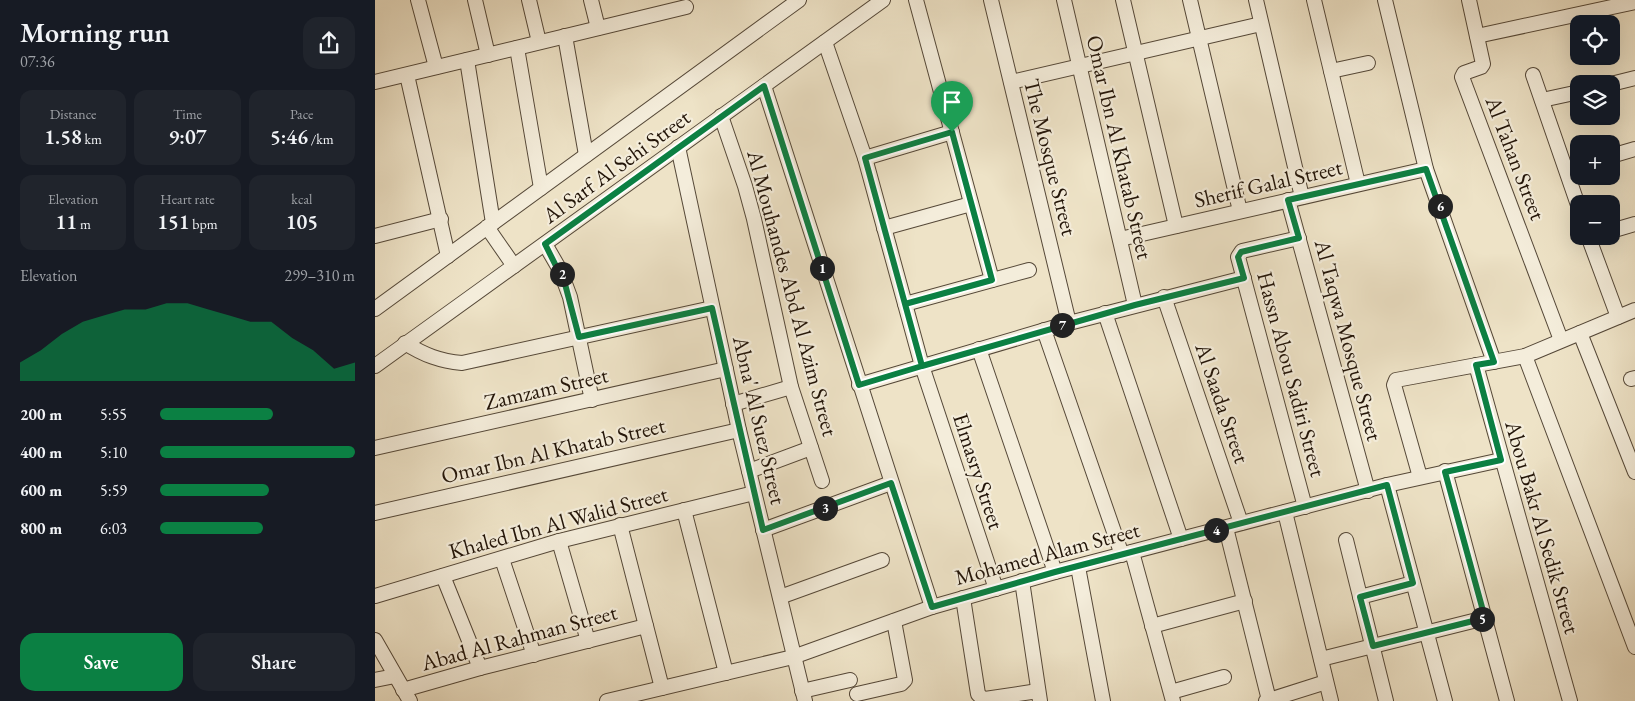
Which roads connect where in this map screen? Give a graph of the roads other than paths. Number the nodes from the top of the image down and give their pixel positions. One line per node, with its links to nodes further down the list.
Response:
1 (418, 0): 32 (street)
2 (475, 0): 28 (street)
3 (529, 0): 24 (street)
4 (591, 0): 20 (street)
5 (799, 0): 48 (street, Al Sarf Al Sehi Street)
6 (883, 0): 25 (street, Al Sarf Al Sehi Street)
7 (915, 0): 44 (street)
8 (991, 0): 38 (street, The Mosque Street)
9 (1064, 0): 31 (street, Omar Ibn Al Khatab Street)
10 (1123, 0): 27 (street)
11 (1190, 0): 23 (street)
12 (1256, 0): 19 (street, Al Taqwa Mosque Street)
13 (1314, 0): 33 (street)
14 (1385, 0): 51 (street)
15 (1469, 0): 22 (street, Al Tahan Street)
16 (1635, 2): 22 (street)
17 (656, 7): 18 (street); 20 (street)
18 (686, 7)
19 (1261, 24): 23 (street); 54 (street, Al Taqwa Mosque Street)
20 (599, 28): 21 (street)
21 (565, 36): 24 (street); 48 (street)
22 (1477, 36): 85 (street, Al Tahan Street)
23 (1199, 38): 27 (street); 56 (street)
24 (539, 42): 26 (street)
25 (825, 42): 40 (street, Al Sarf Al Sehi Street); 49 (street, Elmasry Street)
26 (517, 48): 28 (street); 53 (street)
27 (1135, 53): 31 (street); 60 (street)
28 (489, 55): 29 (street)
29 (467, 60): 32 (street); 59 (street)
30 (1368, 63): 33 (street)
31 (1079, 66): 38 (street); 65 (street, Omar Ibn Al Khatab Street)
32 (437, 67): 34 (street)
33 (1331, 72): 52 (street)
34 (407, 75): 37 (street); 57 (street)
35 (1533, 75): 42 (street)
36 (1635, 78): 39 (street)
37 (375, 82)
38 (1011, 82): 81 (street, The Mosque Street)
39 (1620, 82)
40 (764, 86): 43 (street, Al Sarf Al Sehi Street); 94 (street)
41 (1570, 94): 42 (street)
42 (1542, 100): 50 (street)
43 (721, 116): 45 (street, Al Sarf Al Sehi Street); 95 (street, Al Mouhandes Abd Al Azim Street)
44 (952, 132): 49 (street); 55 (street)
45 (678, 147): 66 (street, Al Sarf Al Sehi Street); 76 (street, Abna' Al Suez Street)
46 (1635, 150): 47 (street)
47 (1620, 154)
48 (586, 155): 53 (street, Al Sarf Al Sehi Street)
49 (865, 158): 61 (street, Elmasry Street)
50 (1570, 163)
51 (1426, 169): 52 (street, Sherif Galal Street); 89 (street)
52 (1358, 184): 54 (street, Sherif Galal Street)
53 (541, 188): 59 (street, Al Sarf Al Sehi Street)
54 (1295, 199): 56 (street, Sherif Galal Street); 64 (street, Al Taqwa Mosque Street)
55 (971, 204): 61 (street); 72 (street)
56 (1239, 211): 60 (street, Sherif Galal Street)
57 (441, 219): 63 (street); 68 (street)
58 (1635, 224): 62 (street)
59 (490, 225): 68 (street, Al Sarf Al Sehi Street); 69 (street)
60 (1176, 226): 65 (street, Sherif Galal Street)
61 (884, 228): 74 (street, Elmasry Street)
62 (1620, 228)
63 (375, 236)
64 (1299, 238): 71 (street, Hassn Abou Sadiri Street); 109 (street, Al Taqwa Mosque Street)
65 (1120, 239): 75 (street, Omar Ibn Al Khatab Street)
66 (545, 244): 69 (street, Al Sarf Al Sehi Street); 84 (street)
67 (1594, 245): 80 (street)
68 (448, 256): 77 (street, Al Sarf Al Sehi Street)
69 (514, 266): 86 (street, Al Sarf Al Sehi Street)
70 (1029, 270): 72 (street)
71 (1244, 278): 73 (street); 111 (street, Hassn Abou Sadiri Street)
72 (992, 280): 74 (street)
73 (1164, 297): 75 (street); 115 (street, Al Saada Street)
74 (905, 304): 92 (street, Elmasry Street)
75 (1135, 305): 79 (street)
76 (712, 308): 84 (street); 93 (street, Abna' Al Suez Street)
77 (375, 309)
78 (1635, 310): 80 (street)
79 (1105, 313): 81 (street); 119 (street)
80 (1618, 317): 83 (street)
81 (1069, 323): 82 (street)
82 (1044, 330): 87 (street); 122 (street)
83 (1580, 333): 85 (street); 104 (street)
84 (579, 337): 86 (street); 96 (street)
85 (1561, 340): 88 (street)
86 (405, 344): 91 (street, Al Sarf Al Sehi Street)
87 (979, 349): 92 (street); 126 (street)
88 (1525, 356): 89 (street); 145 (street)
89 (1494, 362): 90 (street)
90 (1476, 365): 101 (street, Abou Bakr Al Sedik Street); 105 (street)
91 (375, 366)
92 (922, 366): 94 (street); 130 (street, Elmasry Street)
93 (726, 369): 96 (street, Zamzam Street); 97 (street, Abna' Al Suez Street)
94 (859, 385): 107 (street)
95 (791, 387): 97 (street); 100 (street, Al Mouhandes Abd Al Azim Street)
96 (592, 400): 99 (street, Zamzam Street)
97 (733, 404): 98 (street, Abna' Al Suez Street)
98 (739, 430): 102 (street, Abna' Al Suez Street); 113 (street, Omar Ibn Al Khatab Street)
99 (375, 448)
100 (811, 448): 102 (street); 106 (street, Al Mouhandes Abd Al Azim Street)
101 (1501, 460): 103 (street, Mohamed Alam Street); 169 (street, Abou Bakr Al Sedik Street)
102 (749, 471): 110 (street, Abna' Al Suez Street)
103 (1445, 472): 105 (street, Mohamed Alam Street); 137 (street)
104 (1635, 472)
105 (1420, 477): 108 (street, Mohamed Alam Street)
106 (822, 481)
107 (891, 483): 118 (street); 136 (street)
108 (1387, 485): 109 (street, Mohamed Alam Street); 129 (street)
109 (1368, 491): 111 (street, Mohamed Alam Street)
110 (754, 493): 112 (street, Khaled Ibn Al Walid Street); 118 (street, Abna' Al Suez Street)
111 (1305, 507): 114 (street, Mohamed Alam Street)
112 (684, 510): 116 (street, Khaled Ibn Al Walid Street); 150 (street)
113 (375, 512)
114 (1285, 512): 115 (street, Mohamed Alam Street); 148 (street)
115 (1241, 523): 117 (street, Mohamed Alam Street)
116 (620, 525): 121 (street, Khaled Ibn Al Walid Street); 139 (street)
117 (1226, 528): 119 (street, Mohamed Alam Street); 135 (street)
118 (763, 530): 132 (street, Abna' Al Suez Street)
119 (1181, 539): 122 (street, Mohamed Alam Street)
120 (1346, 540): 133 (street)
121 (559, 542): 123 (street, Khaled Ibn Al Walid Street); 143 (street)
122 (1127, 553): 125 (street, Mohamed Alam Street); 140 (street)
123 (502, 559): 127 (street, Khaled Ibn Al Walid Street); 146 (street)
124 (882, 560): 132 (street)
125 (1078, 567): 126 (street, Mohamed Alam Street); 164 (street)
126 (1055, 572): 128 (street, Mohamed Alam Street)
127 (443, 576): 131 (street, Khaled Ibn Al Walid Street); 149 (street)
128 (1023, 581): 130 (street, Mohamed Alam Street); 160 (street)
129 (1413, 583): 133 (street); 141 (street)
130 (996, 589): 134 (street, Mohamed Alam Street)
131 (375, 596)
132 (780, 597): 147 (street, Abna' Al Suez Street)
133 (1360, 597): 144 (street)
134 (963, 598): 136 (street, Mohamed Alam Street); 160 (street)
135 (1245, 601): 140 (street); 162 (street)
136 (932, 607): 138 (street, Mohamed Alam Street)
137 (1485, 618): 141 (street); 168 (street)
138 (894, 621): 147 (street, Mohamed Alam Street); 157 (street)
139 (646, 626): 143 (street, Abad Al Rahman Street); 156 (street)
140 (1152, 626): 161 (street)
141 (1427, 632): 144 (street); 167 (street)
142 (375, 640): 151 (street)
143 (588, 641): 146 (street, Abad Al Rahman Street)
144 (1373, 646): 148 (street); 166 (street)
145 (1635, 646)
146 (534, 655): 149 (street, Abad Al Rahman Street)
147 (793, 657): 150 (street, Mohamed Alam Street); 159 (street, Abna' Al Suez Street)
148 (1321, 659): 155 (street)
149 (480, 668): 158 (street, Abad Al Rahman Street)
150 (726, 673): 156 (street, Mohamed Alam Street)
151 (395, 676): 153 (street); 158 (street)
152 (1223, 677): 161 (street)
153 (375, 680)
154 (850, 680): 159 (street)
155 (1326, 682): 162 (street); 165 (street)
156 (662, 688): 163 (street, Mohamed Alam Street)
157 (857, 694)
158 (407, 696)
159 (804, 696)
160 (1039, 696)
161 (1172, 696)
162 (1267, 700)
163 (607, 701)
164 (1103, 701)
165 (1331, 701)
166 (1386, 701)
167 (1445, 701)
168 (1507, 701)
169 (1570, 701)

